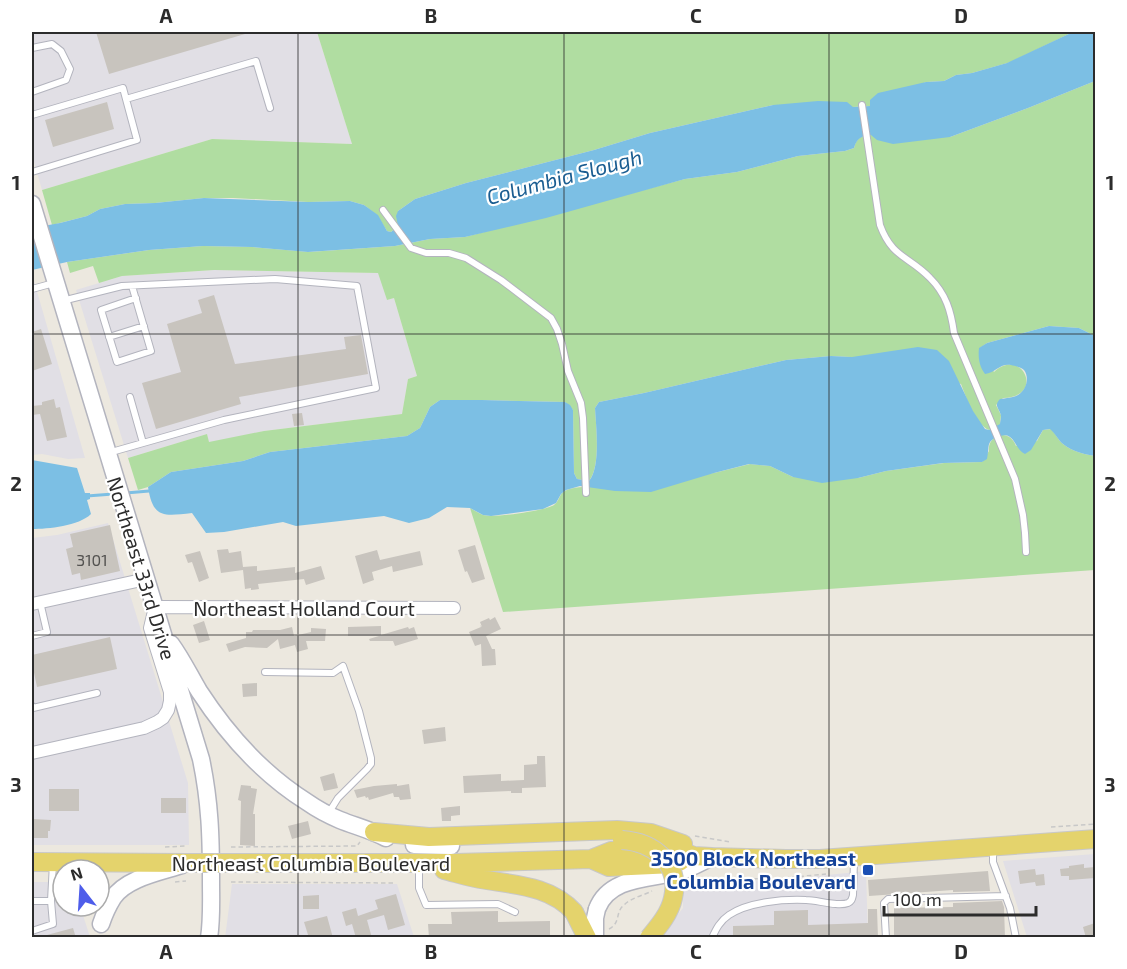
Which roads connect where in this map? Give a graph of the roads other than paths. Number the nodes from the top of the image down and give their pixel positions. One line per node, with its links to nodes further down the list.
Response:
1 (32, 48): 2 (lane)
2 (32, 92)
3 (126, 99): 5 (lane); 6 (lane); 7 (lane)
4 (861, 105): 21 (lane)
5 (270, 108)
6 (32, 116)
7 (32, 172)
8 (32, 207): 10 (main road, Northeast 33rd Drive)
9 (383, 210): 20 (lane)
10 (54, 279): 12 (lane); 14 (main road, Northeast 33rd Drive)
11 (132, 286): 13 (lane); 14 (lane); 18 (lane)
12 (32, 288)
13 (136, 298): 15 (lane); 16 (lane)
14 (61, 301): 19 (main road, Northeast 33rd Drive)
15 (144, 326): 16 (lane); 16 (lane)
16 (109, 337)
17 (130, 397): 18 (lane)
18 (143, 443): 19 (lane)
19 (108, 453): 22 (main road, Northeast 33rd Drive)
20 (585, 493)
21 (1026, 552)
22 (146, 579): 23 (street); 24 (main road, Northeast 33rd Drive)
23 (36, 603): 27 (lane)
24 (154, 607): 25 (street, Northeast Holland Court); 26 (main road, Northeast 33rd Drive); 31 (street)
25 (454, 608)
26 (161, 628): 32 (main road); 52 (main road, Northeast 33rd Drive)
27 (32, 636)
28 (265, 672): 32 (lane)
29 (97, 693): 30 (lane)
30 (32, 706)
31 (32, 753)
32 (328, 814): 33 (main road)
33 (368, 836): 35 (main road); 38 (main road)
34 (1095, 839): 36 (main road, Northeast Columbia Boulevard)
35 (451, 846): 42 (main road); 54 (main road, bridge)
36 (994, 846): 39 (main road, Northeast Columbia Boulevard); 44 (lane)
37 (187, 855): 40 (main road, Northeast Columbia Boulevard); 42 (main road, Northeast Columbia Boulevard, bridge); 50 (main road)
38 (703, 856): 39 (main road, Northeast Columbia Boulevard); 42 (main road, Northeast Columbia Boulevard); 51 (main road, bridge)
39 (854, 856): 55 (lane)
40 (111, 861)
41 (32, 862): 43 (main road, Northeast Columbia Boulevard)
42 (415, 863): 47 (lane); 53 (main road, bridge)
43 (51, 864)
44 (1006, 896): 56 (lane); 57 (lane)
45 (32, 901): 46 (lane)
46 (51, 901)
47 (515, 912)
48 (52, 918): 49 (lane)
49 (32, 931)
50 (101, 931)
51 (600, 934)
52 (209, 938)
53 (587, 938)
54 (649, 938)
55 (712, 938)
56 (886, 938)
57 (1016, 938)

